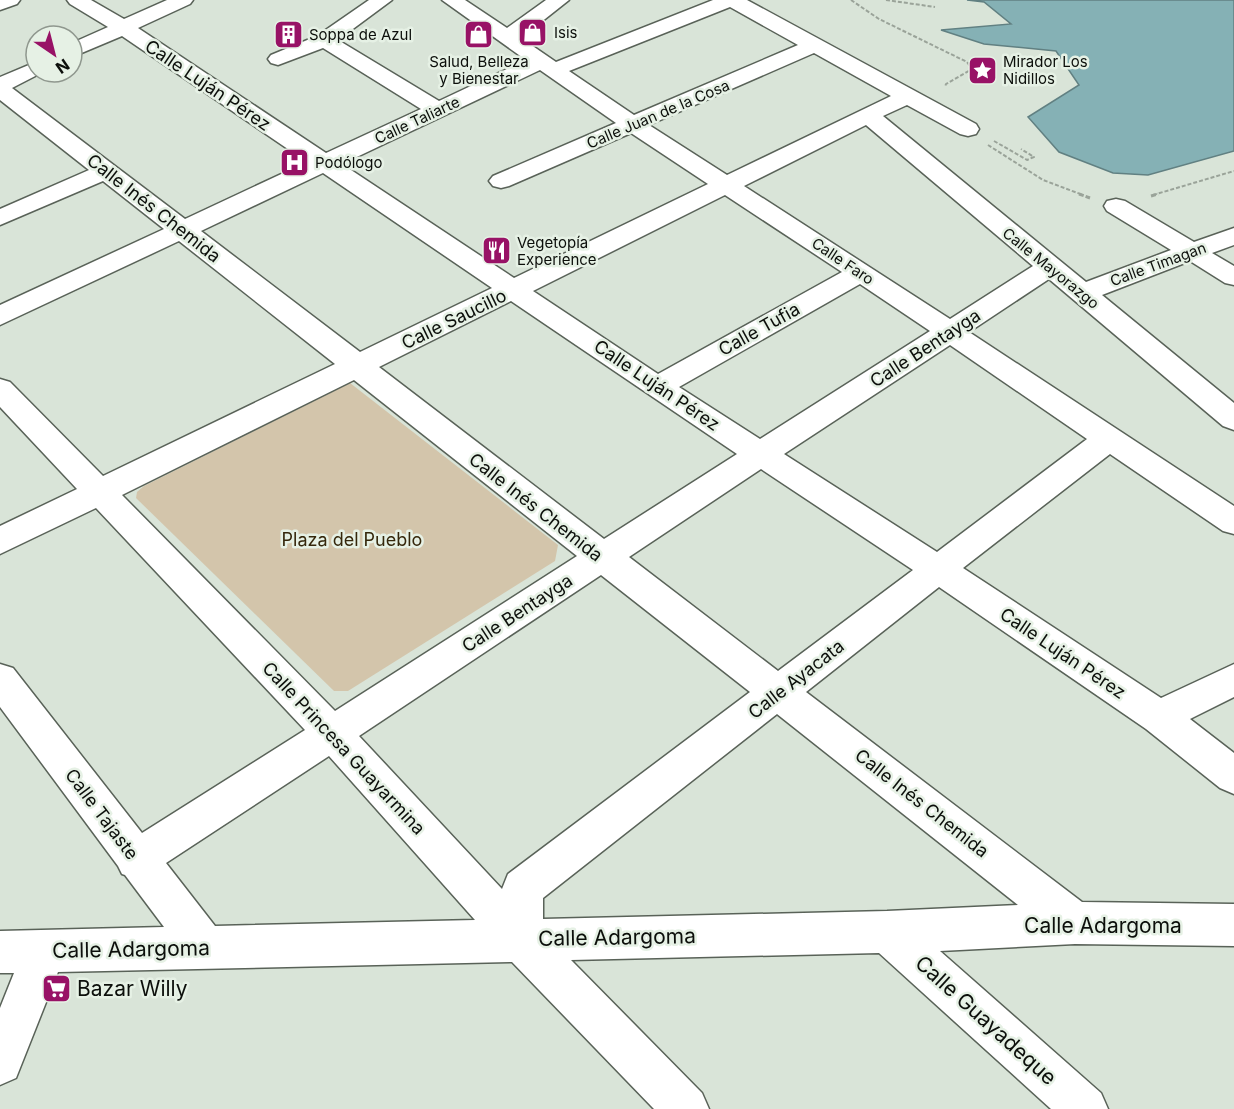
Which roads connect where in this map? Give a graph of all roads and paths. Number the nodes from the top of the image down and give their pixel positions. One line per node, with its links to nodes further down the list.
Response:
1 (10, 0): 10 (street)
2 (77, 0): 12 (street, Calle Luján Pérez)
3 (183, 0): 12 (street)
4 (382, 0): 14 (street)
5 (453, 0): 13 (street, Calle Faro)
6 (559, 0): 13 (street)
7 (732, 0): 16 (street); 18 (street, Calle Taliarte)
8 (851, 0): 25 (path)
9 (886, 0): 11 (path)
10 (0, 4)
11 (935, 7)
12 (123, 27): 15 (street); 27 (street, Calle Luján Pérez)
13 (507, 38): 18 (street, Calle Faro)
14 (324, 40): 17 (street); 22 (street)
15 (84, 45)
16 (815, 45): 21 (street); 24 (street, Calle Juan de la Cosa)
17 (278, 59)
18 (547, 66): 22 (street, Calle Taliarte); 24 (street, Calle Faro)
19 (24, 74): 20 (street)
20 (0, 87): 28 (street, Calle Inés Chemida)
21 (908, 96): 23 (street, Calle Saucillo); 25 (street)
22 (438, 110): 27 (street, Calle Taliarte)
23 (868, 115): 31 (street, Calle Saucillo); 37 (street, Calle Mayorazgo)
24 (634, 125): 30 (street, Calle Juan de la Cosa); 31 (street, Calle Faro)
25 (968, 129)
26 (1021, 149): 32 (path)
27 (324, 164): 34 (street, Calle Taliarte); 40 (street, Calle Luján Pérez)
28 (107, 171): 33 (street); 34 (street, Calle Inés Chemida)
29 (1234, 171): 32 (path)
30 (501, 181)
31 (728, 184): 38 (street, Calle Faro); 40 (street, Calle Saucillo)
32 (1116, 206): 36 (street)
33 (0, 218)
34 (183, 230): 42 (street, Calle Taliarte); 44 (street, Calle Inés Chemida)
35 (1234, 236): 36 (street, Calle Timagan)
36 (1192, 252): 39 (street); 41 (street, Calle Timagan)
37 (1048, 267): 41 (street, Calle Mayorazgo); 43 (street, Calle Bentayga)
38 (861, 272): 43 (street, Calle Faro); 45 (street, Calle Tufia)
39 (1234, 277)
40 (514, 289): 44 (street, Calle Saucillo); 45 (street, Calle Luján Pérez)
41 (1081, 293): 47 (street, Calle Mayorazgo)
42 (0, 316)
43 (948, 332): 48 (street, Calle Faro); 49 (street, Calle Bentayga)
44 (356, 367): 50 (street, Calle Saucillo); 53 (street, Calle Inés Chemida)
45 (657, 387): 49 (street, Calle Luján Pérez)
46 (0, 388): 50 (street, Calle Princesa Guayarmina)
47 (1234, 419)
48 (1109, 438): 51 (street, Calle Faro); 54 (street, Calle Ayacata)
49 (762, 455): 53 (street, Calle Bentayga); 54 (street, Calle Luján Pérez)
50 (101, 493): 52 (street, Calle Saucillo); 59 (street, Calle Princesa Guayarmina)
51 (1234, 522)
52 (0, 541)
53 (602, 558): 57 (street, Calle Inés Chemida); 59 (street, Calle Bentayga)
54 (938, 569): 57 (street, Calle Ayacata); 58 (street, Calle Luján Pérez)
55 (0, 679): 61 (street, Calle Tajaste)
56 (1234, 680): 58 (street)
57 (780, 692): 62 (street, Calle Inés Chemida); 65 (street, Calle Ayacata)
58 (1159, 717): 60 (street, Calle Luján Pérez)
59 (332, 733): 61 (street, Calle Bentayga); 65 (street, Calle Princesa Guayarmina)
60 (1234, 776)
61 (136, 860): 66 (street, Calle Tajaste)
62 (1075, 923): 63 (street, Calle Adargoma); 64 (street, Calle Adargoma)
63 (1234, 925)
64 (887, 932): 65 (street, Calle Adargoma); 71 (street, Calle Guayadeque)
65 (520, 940): 66 (street, Calle Adargoma); 70 (street, Calle Princesa Guayarmina)
66 (205, 947): 67 (street, Calle Adargoma)
67 (45, 951): 68 (street, Calle Adargoma); 69 (street)
68 (0, 952)
69 (0, 1062)
70 (686, 1109)
71 (1085, 1109)

